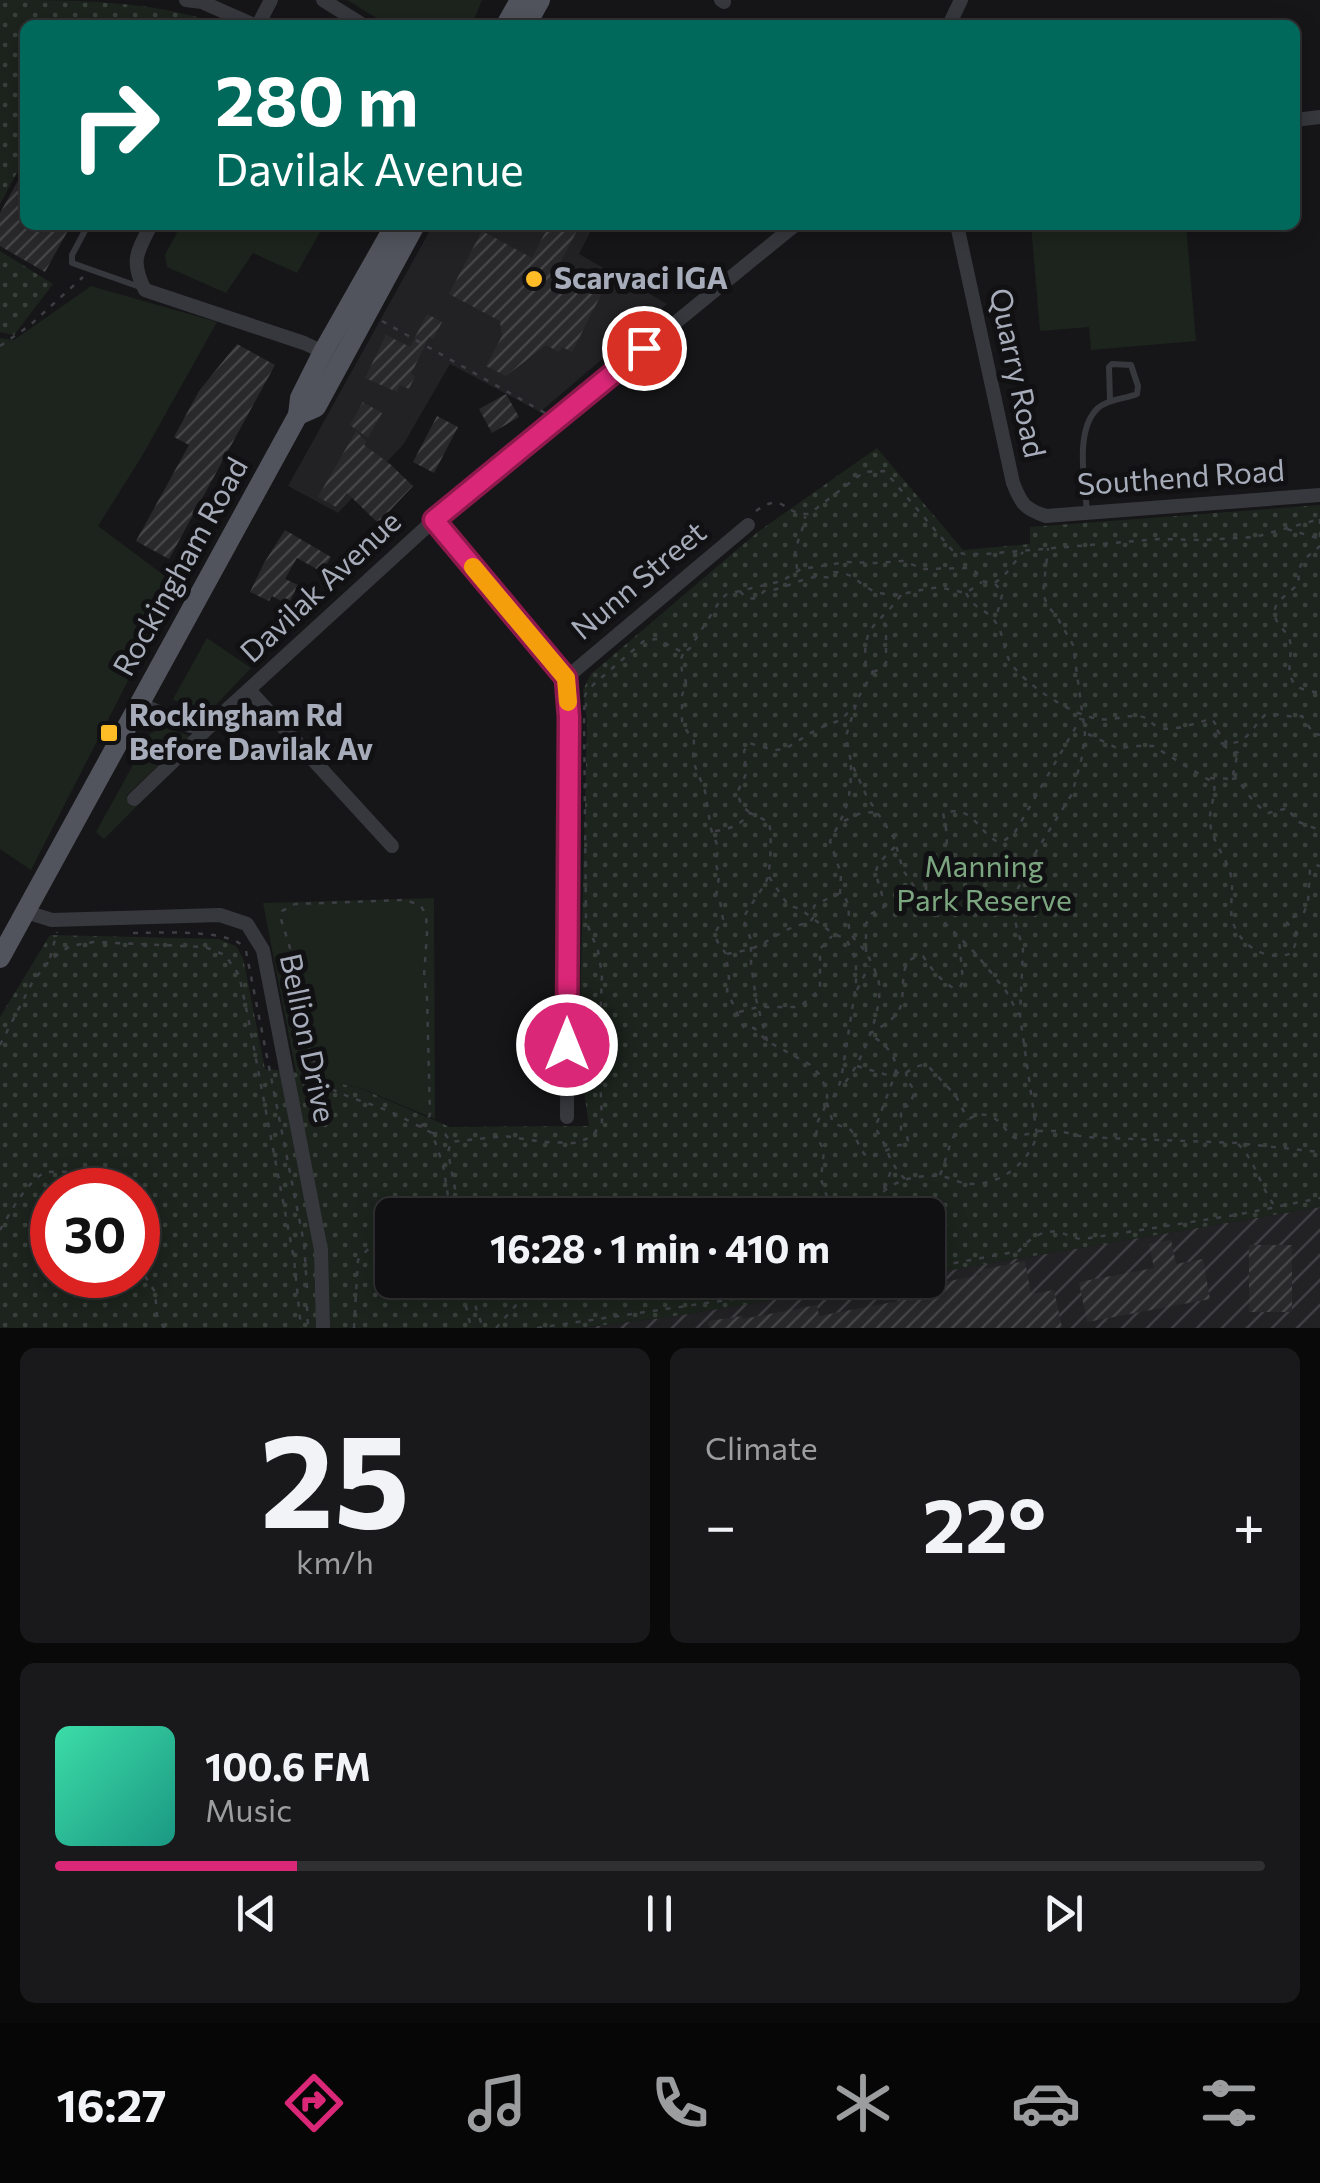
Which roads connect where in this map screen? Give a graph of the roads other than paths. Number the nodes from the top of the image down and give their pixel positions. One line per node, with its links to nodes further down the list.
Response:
1 (186, 0): 3 (street)
2 (323, 0): 4 (street)
3 (244, 20)
4 (356, 20)
5 (85, 230): 11 (lane)
6 (148, 230): 11 (street)
7 (393, 230): 12 (main road, Rockingham Road)
8 (412, 230): 12 (main road, Rockingham Road)
9 (789, 230): 17 (street, Davilak Avenue)
10 (958, 230): 16 (street, Quarry Road)
11 (146, 290): 12 (street)
12 (332, 356): 21 (main road, Rockingham Road)
13 (1110, 401): 13 (lane); 15 (lane)
14 (1320, 495): 15 (street, Southend Road)
15 (1087, 513): 16 (street, Southend Road)
16 (1046, 516)
17 (434, 520): 19 (street); 20 (street, Davilak Avenue)
18 (748, 525): 19 (street, Nunn Street)
19 (566, 678): 27 (street)
20 (250, 691): 22 (street, Davilak Avenue); 24 (street)
21 (140, 704): 22 (street); 25 (main road, Rockingham Road)
22 (210, 726): 23 (street, Davilak Avenue)
23 (134, 799)
24 (392, 846)
25 (26, 912): 26 (main road, Rockingham Road); 28 (street, Bellion Drive)
26 (0, 958)
27 (567, 1118)
28 (324, 1328)

